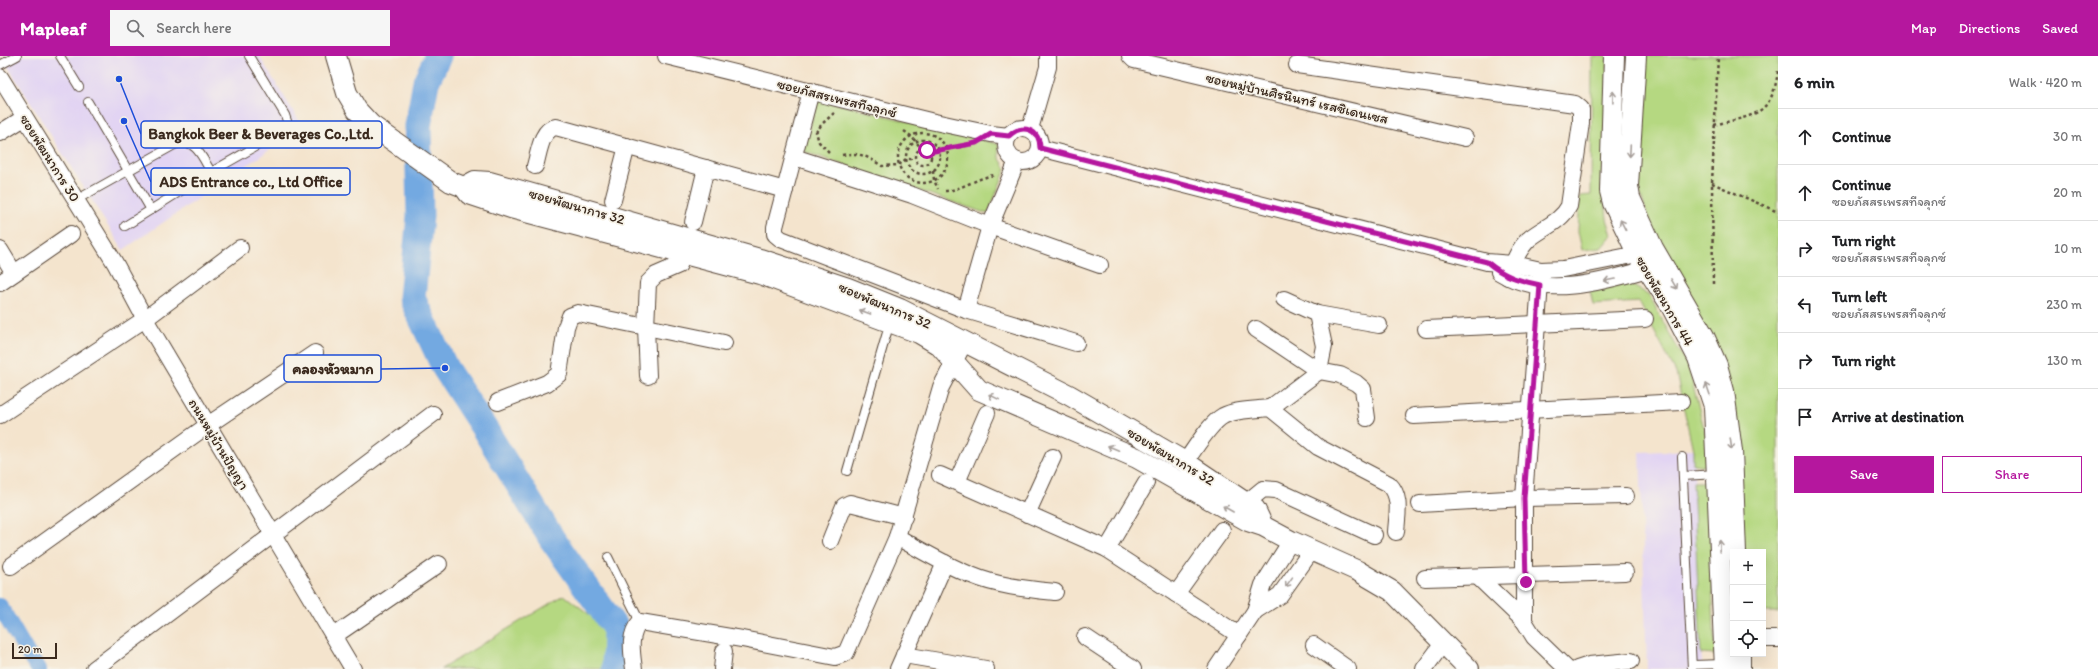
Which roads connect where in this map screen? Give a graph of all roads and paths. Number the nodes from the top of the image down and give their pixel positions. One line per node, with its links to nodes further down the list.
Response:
1 (16, 56): 11 (lane)
2 (60, 56): 15 (lane)
3 (249, 56): 44 (lane)
4 (336, 56): 47 (street, ซอยพัฒนาการ 32)
5 (666, 56): 16 (street, ซอยภัสสรเพรสทีจลุกซ์)
6 (1048, 56): 22 (street)
7 (1130, 56): 27 (street, ซอยหมู่บ้านศิรนินทร์ เรสซิเดนเซส)
8 (1614, 56): 61 (street, ซอยพัฒนาการ 44, one-way to 8)
9 (1636, 56): 61 (street, ซอยพัฒนาการ 44, one-way to 61)
10 (1718, 56): 20 (path)
11 (0, 65)
12 (1297, 65): 63 (street)
13 (1778, 71): 20 (path)
14 (0, 77): 19 (street, ซอยพัฒนาการ 30)
15 (79, 87)
16 (811, 91): 24 (street, ซอยภัสสรเพรสทีจลุกซ์); 35 (street)
17 (88, 102): 42 (lane)
18 (836, 111): 38 (path)
19 (24, 118): 23 (street); 49 (street, ซอยพัฒนาการ 30)
20 (1714, 125): 46 (path)
21 (900, 128): 25 (path)
22 (1030, 129): 26 (street, ซอยภัสสรเพรสทีจลุกซ์); 30 (street)
23 (0, 133)
24 (991, 134): 26 (street, ซอยภัสสรเพรสทีจลุกซ์); 32 (path)
25 (912, 136): 28 (path); 32 (path); 38 (path)
26 (1009, 136): 41 (street)
27 (1466, 138)
28 (915, 142): 31 (path); 33 (path); 36 (path)
29 (626, 146): 39 (street); 40 (street); 50 (street)
30 (1040, 148): 41 (street); 63 (street)
31 (922, 149): 34 (path); 37 (path)
32 (946, 149): 33 (path); 45 (path)
33 (939, 150): 34 (path); 43 (path)
34 (929, 152): 37 (path)
35 (794, 157): 48 (street); 56 (street)
36 (906, 159): 37 (path); 38 (path); 43 (path)
37 (915, 159)
38 (899, 165): 45 (path)
39 (535, 166)
40 (706, 168): 48 (street); 54 (street)
41 (1014, 168): 45 (path); 56 (street)
42 (126, 170): 44 (lane); 49 (lane); 51 (lane)
43 (933, 171): 45 (path)
44 (211, 172): 51 (lane)
45 (934, 180)
46 (1712, 183): 52 (path); 67 (path)
47 (457, 184): 60 (street, ซอยพัฒนาการ 32); 79 (street, ซอยพัฒนาการ 32)
48 (785, 190): 69 (street)
49 (76, 200): 53 (street, ซอยพัฒนาการ 30)
50 (613, 200)
51 (151, 210): 55 (lane)
52 (1778, 212)
53 (87, 218): 71 (street, ถนนหมู่บ้านปัญญา)
54 (693, 222)
55 (125, 226)
56 (990, 226): 62 (street); 69 (street)
57 (71, 234): 64 (street)
58 (240, 248): 71 (street)
59 (0, 250): 64 (street)
60 (684, 253): 73 (street, ซอยพัฒนาการ 32, one-way to 60); 76 (street)
61 (1650, 258): 65 (street); 100 (street, ซอยพัฒนาการ 44, one-way to 61); 120 (street, ซอยพัฒนาการ 44, one-way to 120)
62 (1100, 265)
63 (1511, 271): 65 (street)
64 (14, 273): 66 (street)
65 (1540, 278): 74 (street)
66 (0, 283)
67 (1712, 284)
68 (1284, 299): 70 (street)
69 (966, 310): 81 (street)
70 (1317, 314): 75 (street); 84 (street)
71 (145, 319): 92 (street); 95 (street, ถนนหมู่บ้านปัญญา)
72 (1645, 319): 74 (street)
73 (890, 322): 83 (street, ซอยพัฒนาการ 32); 99 (lane)
74 (1537, 324): 77 (street); 89 (street)
75 (1379, 325)
76 (646, 327): 80 (street); 85 (street); 86 (street)
77 (1426, 328)
78 (1256, 329): 84 (street)
79 (965, 341): 83 (street); 98 (street, ซอยพัฒนาการ 32)
80 (724, 343)
81 (1076, 343)
82 (315, 353): 95 (street)
83 (955, 362): 110 (street); 111 (street, ซอยพัฒนาการ 32, one-way to 83)
84 (1319, 372): 88 (street); 94 (street)
85 (648, 376)
86 (498, 402)
87 (1681, 402): 89 (street)
88 (1270, 408): 98 (street); 113 (street)
89 (1531, 409): 93 (street); 106 (street)
90 (987, 413): 103 (street)
91 (433, 414): 114 (street)
92 (0, 415)
93 (1414, 416)
94 (1367, 418)
95 (208, 425): 114 (street, ถนนหมู่บ้านปัญญา); 125 (street)
96 (1053, 457): 109 (street)
97 (1682, 457): 102 (lane)
98 (1185, 462): 107 (street, ซอยพัฒนาการ 32)
99 (847, 471)
100 (1717, 474): 102 (lane); 137 (street, ซอยพัฒนาการ 44, one-way to 100)
101 (940, 475): 103 (street)
102 (1683, 476): 147 (lane)
103 (957, 482): 109 (street)
104 (1146, 483): 119 (street)
105 (1626, 496): 106 (street)
106 (1524, 498): 108 (street); 127 (street)
107 (1246, 503): 111 (street, ซอยพัฒนาการ 32); 115 (street)
108 (1420, 504)
109 (1027, 514): 119 (street)
110 (904, 517): 116 (street); 117 (street)
111 (1263, 526): 118 (street, ซอยพัฒนาการ 32)
112 (1222, 530): 131 (street)
113 (1396, 532)
114 (274, 535): 136 (street, ถนนหมู่บ้านปัญญา); 148 (street)
115 (1374, 535)
116 (897, 537): 123 (street); 134 (street)
117 (830, 541)
118 (1291, 541): 121 (street, ซอยพัฒนาการ 32); 132 (street)
119 (1108, 549): 131 (street)
120 (1736, 549)
121 (1312, 550): 132 (street, one-way to 132); 141 (street, ซอยพัฒนาการ 32)
122 (608, 557): 134 (lane)
123 (945, 563): 130 (street); 145 (street)
124 (439, 564): 136 (street)
125 (11, 566)
126 (1625, 572): 127 (street)
127 (1525, 575): 128 (street); 133 (street)
128 (1478, 577): 129 (street); 133 (street)
129 (1425, 578)
130 (1055, 592)
131 (1176, 594): 135 (street)
132 (1254, 611): 135 (street)
133 (1524, 621): 158 (street)
134 (640, 622): 150 (street)
135 (1239, 635): 154 (street)
136 (334, 636): 149 (street, ถนนหมู่บ้านปัญญา)
137 (1728, 636): 146 (street, ซอยพัฒนาการ 44)
138 (1085, 637): 153 (street)
139 (1766, 638): 140 (street)
140 (1778, 639)
141 (1444, 642): 156 (street); 157 (street, ซอยพัฒนาการ 32)
142 (1314, 645): 155 (street)
143 (724, 651): 151 (street)
144 (1631, 661): 159 (street)
145 (901, 662): 152 (street)
146 (1733, 664): 147 (lane)
147 (1692, 667)
148 (94, 669)
149 (353, 669)
150 (634, 669)
151 (722, 669)
152 (986, 669)
153 (1133, 669)
154 (1216, 669)
155 (1348, 669)
156 (1424, 669)
157 (1469, 669)
158 (1567, 669)
159 (1577, 669)

